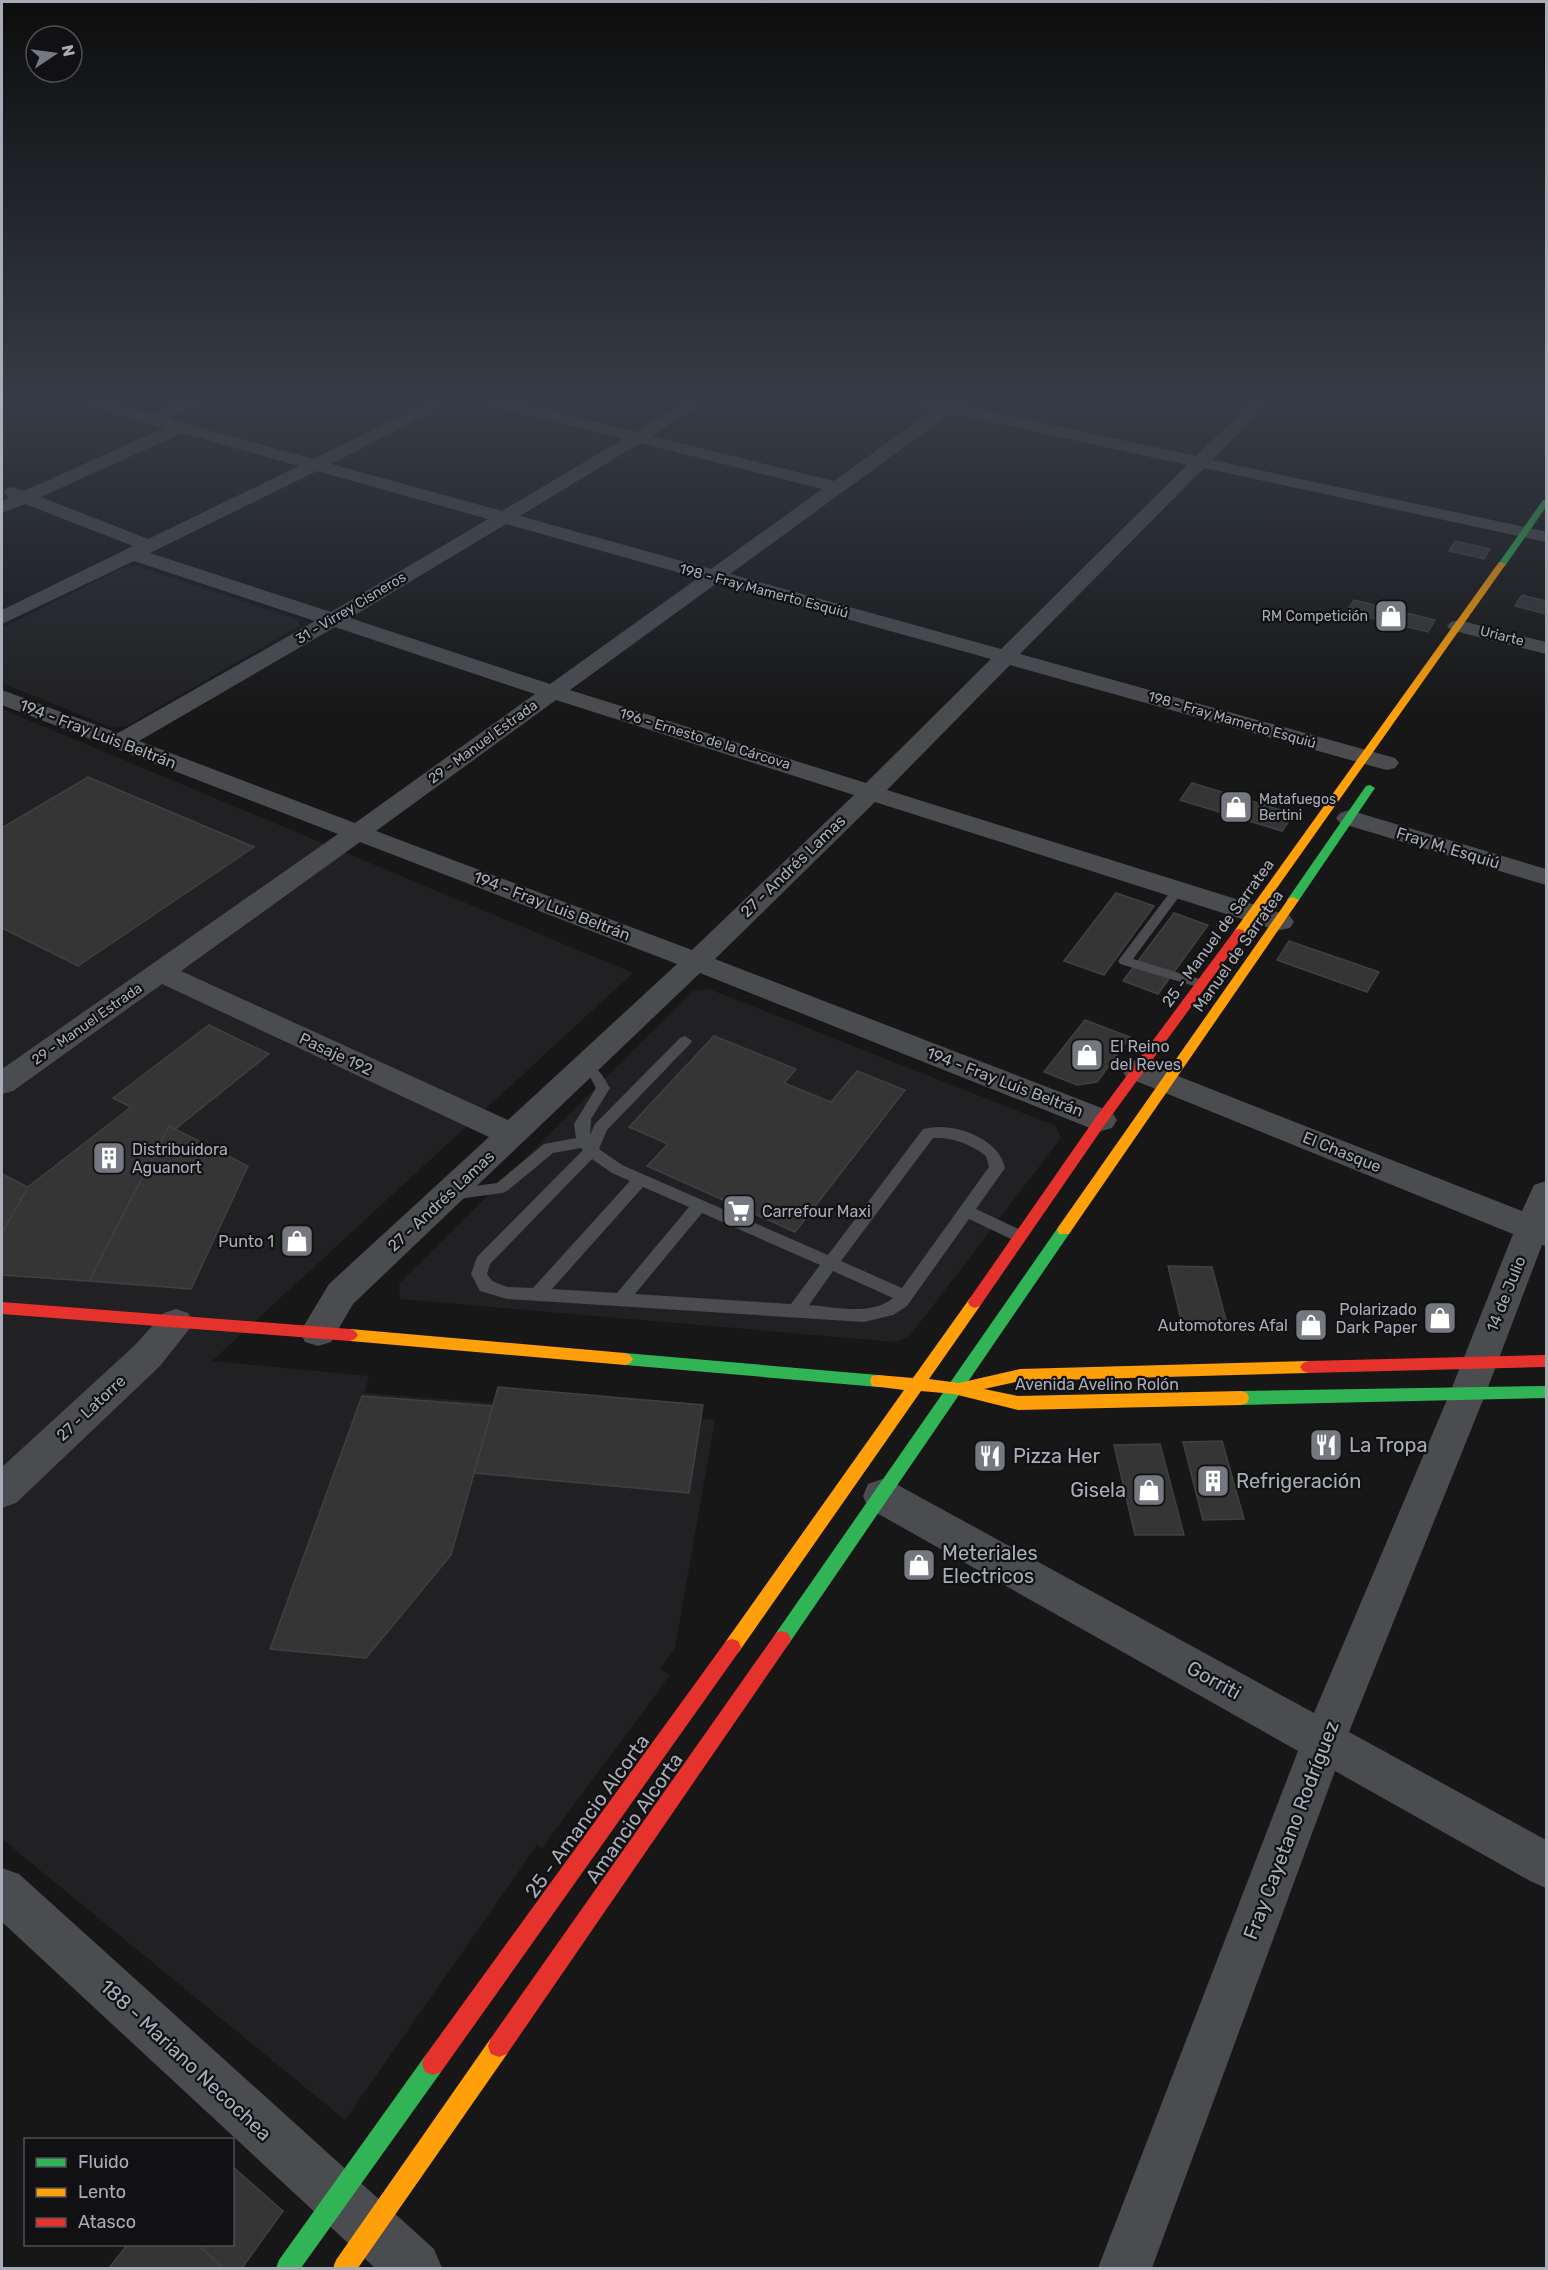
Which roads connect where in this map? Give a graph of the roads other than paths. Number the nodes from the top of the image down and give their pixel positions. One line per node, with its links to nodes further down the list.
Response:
1 (1546, 502): 10 (main road, 25 - Manuel de Sarratea)
2 (36, 503): 11 (street, 196 - Ernesto de la Cárcova)
3 (236, 503): 11 (street)
4 (445, 503): 9 (street, 198 - Fray Mamerto Esquiú)
5 (524, 503): 9 (street, 31 - Virrey Cisneros)
6 (815, 503): 12 (street, 29 - Manuel Estrada)
7 (1157, 503): 17 (street, 27 - Andrés Lamas)
8 (1384, 503): 10 (street)
9 (499, 518): 12 (street, 198 - Fray Mamerto Esquiú); 14 (street, 31 - Virrey Cisneros)
10 (1538, 537): 15 (main road, 25 - Manuel de Sarratea)
11 (140, 550): 13 (street); 14 (street, 196 - Ernesto de la Cárcova)
12 (710, 577): 17 (street, 198 - Fray Mamerto Esquiú); 18 (street, 29 - Manuel Estrada)
13 (2, 618)
14 (334, 619): 18 (street, 196 - Ernesto de la Cárcova); 20 (street, 31 - Virrey Cisneros)
15 (1473, 629): 16 (street, Uriarte); 21 (main road, 25 - Manuel de Sarratea)
16 (1546, 648)
17 (1005, 657): 21 (street, 198 - Fray Mamerto Esquiú); 23 (street, 27 - Andrés Lamas)
18 (553, 692): 23 (street, 196 - Ernesto de la Cárcova); 25 (street, 29 - Manuel Estrada)
19 (2, 697): 20 (street, 194 - Fray Luis Beltrán)
20 (120, 742): 25 (street, 194 - Fray Luis Beltrán)
21 (1365, 757): 22 (street, 198 - Fray Mamerto Esquiú); 28 (main road, 25 - Manuel de Sarratea)
22 (1390, 758): 24 (main road, Manuel de Sarratea)
23 (872, 791): 27 (street, 196 - Ernesto de la Cárcova); 30 (street, 27 - Andrés Lamas)
24 (1349, 818): 26 (street, Fray M. Esquiú); 29 (main road, Manuel de Sarratea)
25 (358, 832): 30 (street, 194 - Fray Luis Beltrán); 31 (street, 29 - Manuel Estrada)
26 (1546, 878)
27 (1178, 890): 28 (street, 196 - Ernesto de la Cárcova); 32 (lane)
28 (1254, 913): 29 (street, 196 - Ernesto de la Cárcova); 32 (main road, 25 - Manuel de Sarratea)
29 (1280, 921): 36 (main road, Manuel de Sarratea)
30 (695, 961): 34 (street, 27 - Andrés Lamas); 38 (street, 194 - Fray Luis Beltrán)
31 (161, 973): 37 (street, 29 - Manuel Estrada); 39 (street, Pasaje 192)
32 (1201, 984): 35 (main road, 25 - Manuel de Sarratea)
33 (686, 1041): 40 (lane)
34 (584, 1068): 39 (street, 27 - Andrés Lamas); 40 (lane)
35 (1137, 1070): 36 (street, El Chasque); 38 (main road, 25 - Manuel de Sarratea)
36 (1166, 1082): 46 (street, El Chasque); 59 (main road, Manuel de Sarratea)
37 (2, 1084)
38 (1101, 1120): 47 (main road, 25 - Manuel de Sarratea)
39 (512, 1135): 43 (street, 27 - Andrés Lamas)
40 (588, 1147): 41 (lane); 43 (lane); 49 (lane)
41 (641, 1179): 44 (lane); 49 (lane)
42 (1546, 1193): 46 (street, 14 de Julio)
43 (448, 1194): 55 (street, 27 - Andrés Lamas)
44 (700, 1205): 48 (lane); 51 (lane)
45 (967, 1212): 47 (lane); 48 (lane); 50 (lane)
46 (1539, 1231): 57 (street, 14 de Julio)
47 (1019, 1236): 58 (main road, 25 - Manuel de Sarratea)
48 (830, 1262): 50 (lane); 53 (lane)
49 (537, 1295): 51 (lane)
50 (905, 1296): 53 (lane)
51 (621, 1300): 53 (lane)
52 (2, 1308): 54 (main road)
53 (794, 1312)
54 (177, 1323): 55 (main road); 61 (street, 27 - Latorre)
55 (318, 1332): 58 (main road)
56 (1546, 1361): 57 (main road, Avenida Avelino Rolón)
57 (1473, 1379): 59 (main road, Avenida Avelino Rolón); 59 (main road, Avenida Avelino Rolón); 60 (main road, Avenida Avelino Rolón); 63 (street, Fray Cayetano Rodríguez)
58 (917, 1385): 59 (main road); 66 (main road, 25 - Amancio Alcorta)
59 (954, 1388): 62 (main road, Amancio Alcorta)
60 (1546, 1392)
61 (2, 1491)
62 (882, 1496): 63 (street, Gorriti); 66 (main road, Amancio Alcorta)
63 (1324, 1741): 64 (street, Gorriti); 69 (street, Fray Cayetano Rodríguez)
64 (1546, 1865)
65 (2, 1891): 66 (street, 188 - Mariano Necochea)
66 (351, 2232): 67 (main road, 25 - Amancio Alcorta); 68 (street, 188 - Mariano Necochea)
67 (287, 2268)
68 (415, 2268)
69 (1125, 2268)

